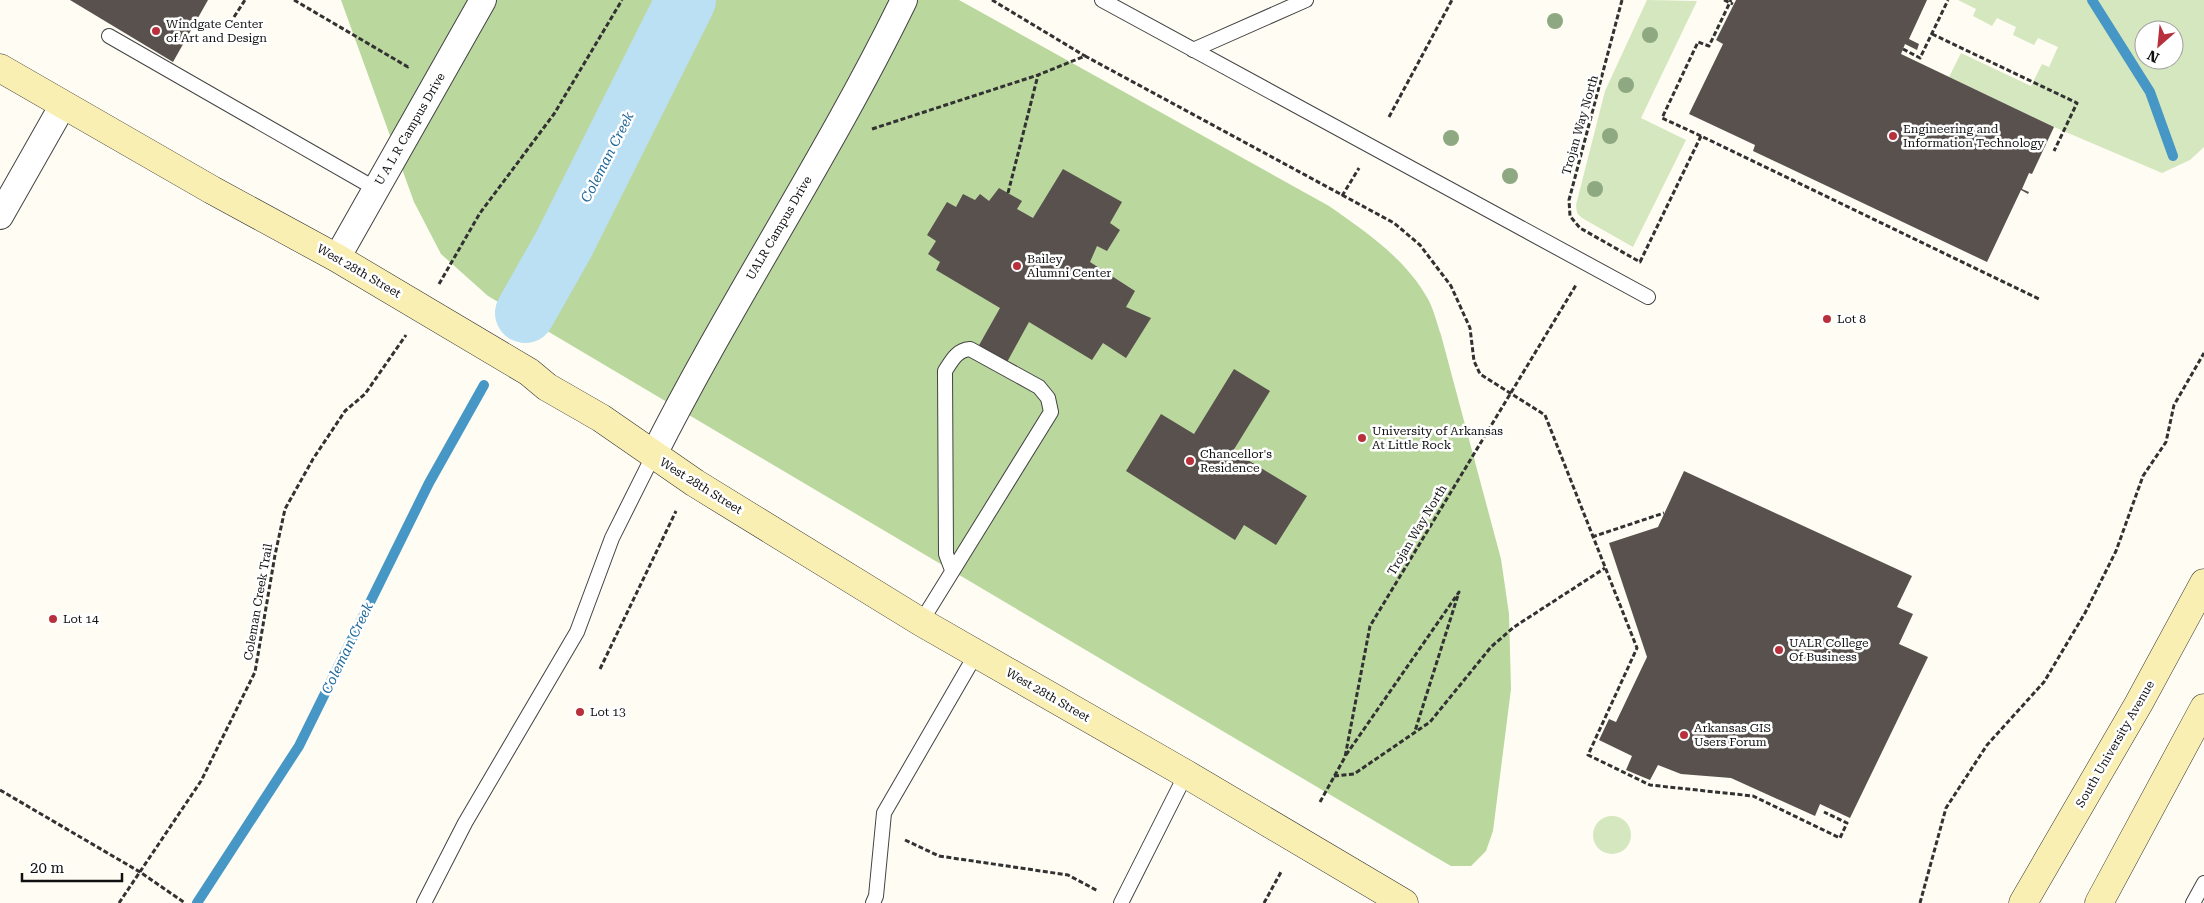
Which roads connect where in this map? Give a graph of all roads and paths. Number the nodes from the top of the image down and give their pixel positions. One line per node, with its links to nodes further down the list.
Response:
1 (245, 0): 14 (path)
2 (294, 0): 20 (path)
3 (483, 0): 29 (street, U A L R Campus Drive)
4 (622, 0): 35 (path)
5 (904, 0): 41 (street, UALR Campus Drive)
6 (992, 0): 19 (path)
7 (1102, 0): 18 (lane)
8 (1306, 0): 18 (lane)
9 (1452, 0): 24 (path)
10 (1622, 0): 26 (path, Trojan Way North)
11 (1724, 0): 13 (path)
12 (1948, 0): 15 (path)
13 (1731, 2): 26 (path)
14 (234, 17)
15 (1932, 34): 17 (path); 27 (path)
16 (109, 36): 29 (lane)
17 (1904, 49)
18 (1193, 50): 36 (lane)
19 (1085, 56): 22 (path); 31 (path)
20 (408, 67)
21 (0, 68): 23 (street, West 28th Street)
22 (1038, 75): 25 (path); 30 (path)
23 (64, 105): 32 (street); 33 (street, West 28th Street)
24 (1389, 117)
25 (866, 131)
26 (1701, 136): 37 (path)
27 (2054, 150)
28 (1360, 165): 31 (path)
29 (376, 189): 33 (street, U A L R Campus Drive)
30 (1008, 193)
31 (1342, 196): 40 (path)
32 (0, 216)
33 (337, 258): 41 (street, West 28th Street)
34 (1576, 285): 40 (path, Trojan Way North)
35 (437, 287)
36 (1648, 297)
37 (2039, 299)
38 (405, 336): 60 (path, Coleman Creek Trail)
39 (2204, 353): 71 (path)
40 (1510, 394): 44 (path); 53 (path, Trojan Way North)
41 (653, 456): 48 (street, West 28th Street); 66 (lane)
42 (676, 511): 50 (path)
43 (1664, 513): 44 (path)
44 (1592, 537): 45 (path)
45 (1605, 568): 52 (path); 58 (path)
46 (952, 570): 46 (lane); 48 (lane)
47 (2204, 583): 72 (street, South University Avenue)
48 (921, 622): 49 (street, West 28th Street)
49 (976, 654): 54 (street, West 28th Street); 67 (lane)
50 (600, 669)
51 (2204, 708): 73 (street)
52 (1415, 732): 53 (path); 55 (path)
53 (1345, 757): 55 (path, Trojan Way North)
54 (1186, 774): 68 (lane); 70 (street, West 28th Street)
55 (1334, 776): 57 (path, Trojan Way North)
56 (0, 790): 60 (path)
57 (1320, 802)
58 (1824, 812)
59 (902, 849): 63 (path)
60 (140, 872): 64 (path, Coleman Creek Trail); 65 (path)
61 (1281, 872): 69 (path)
62 (2204, 884): 74 (lane)
63 (1098, 891)
64 (119, 903)
65 (185, 903)
66 (424, 903)
67 (874, 903)
68 (1120, 903)
69 (1264, 903)
70 (1404, 903)
71 (1920, 903)
72 (2023, 903)
73 (2099, 903)
74 (2193, 903)

